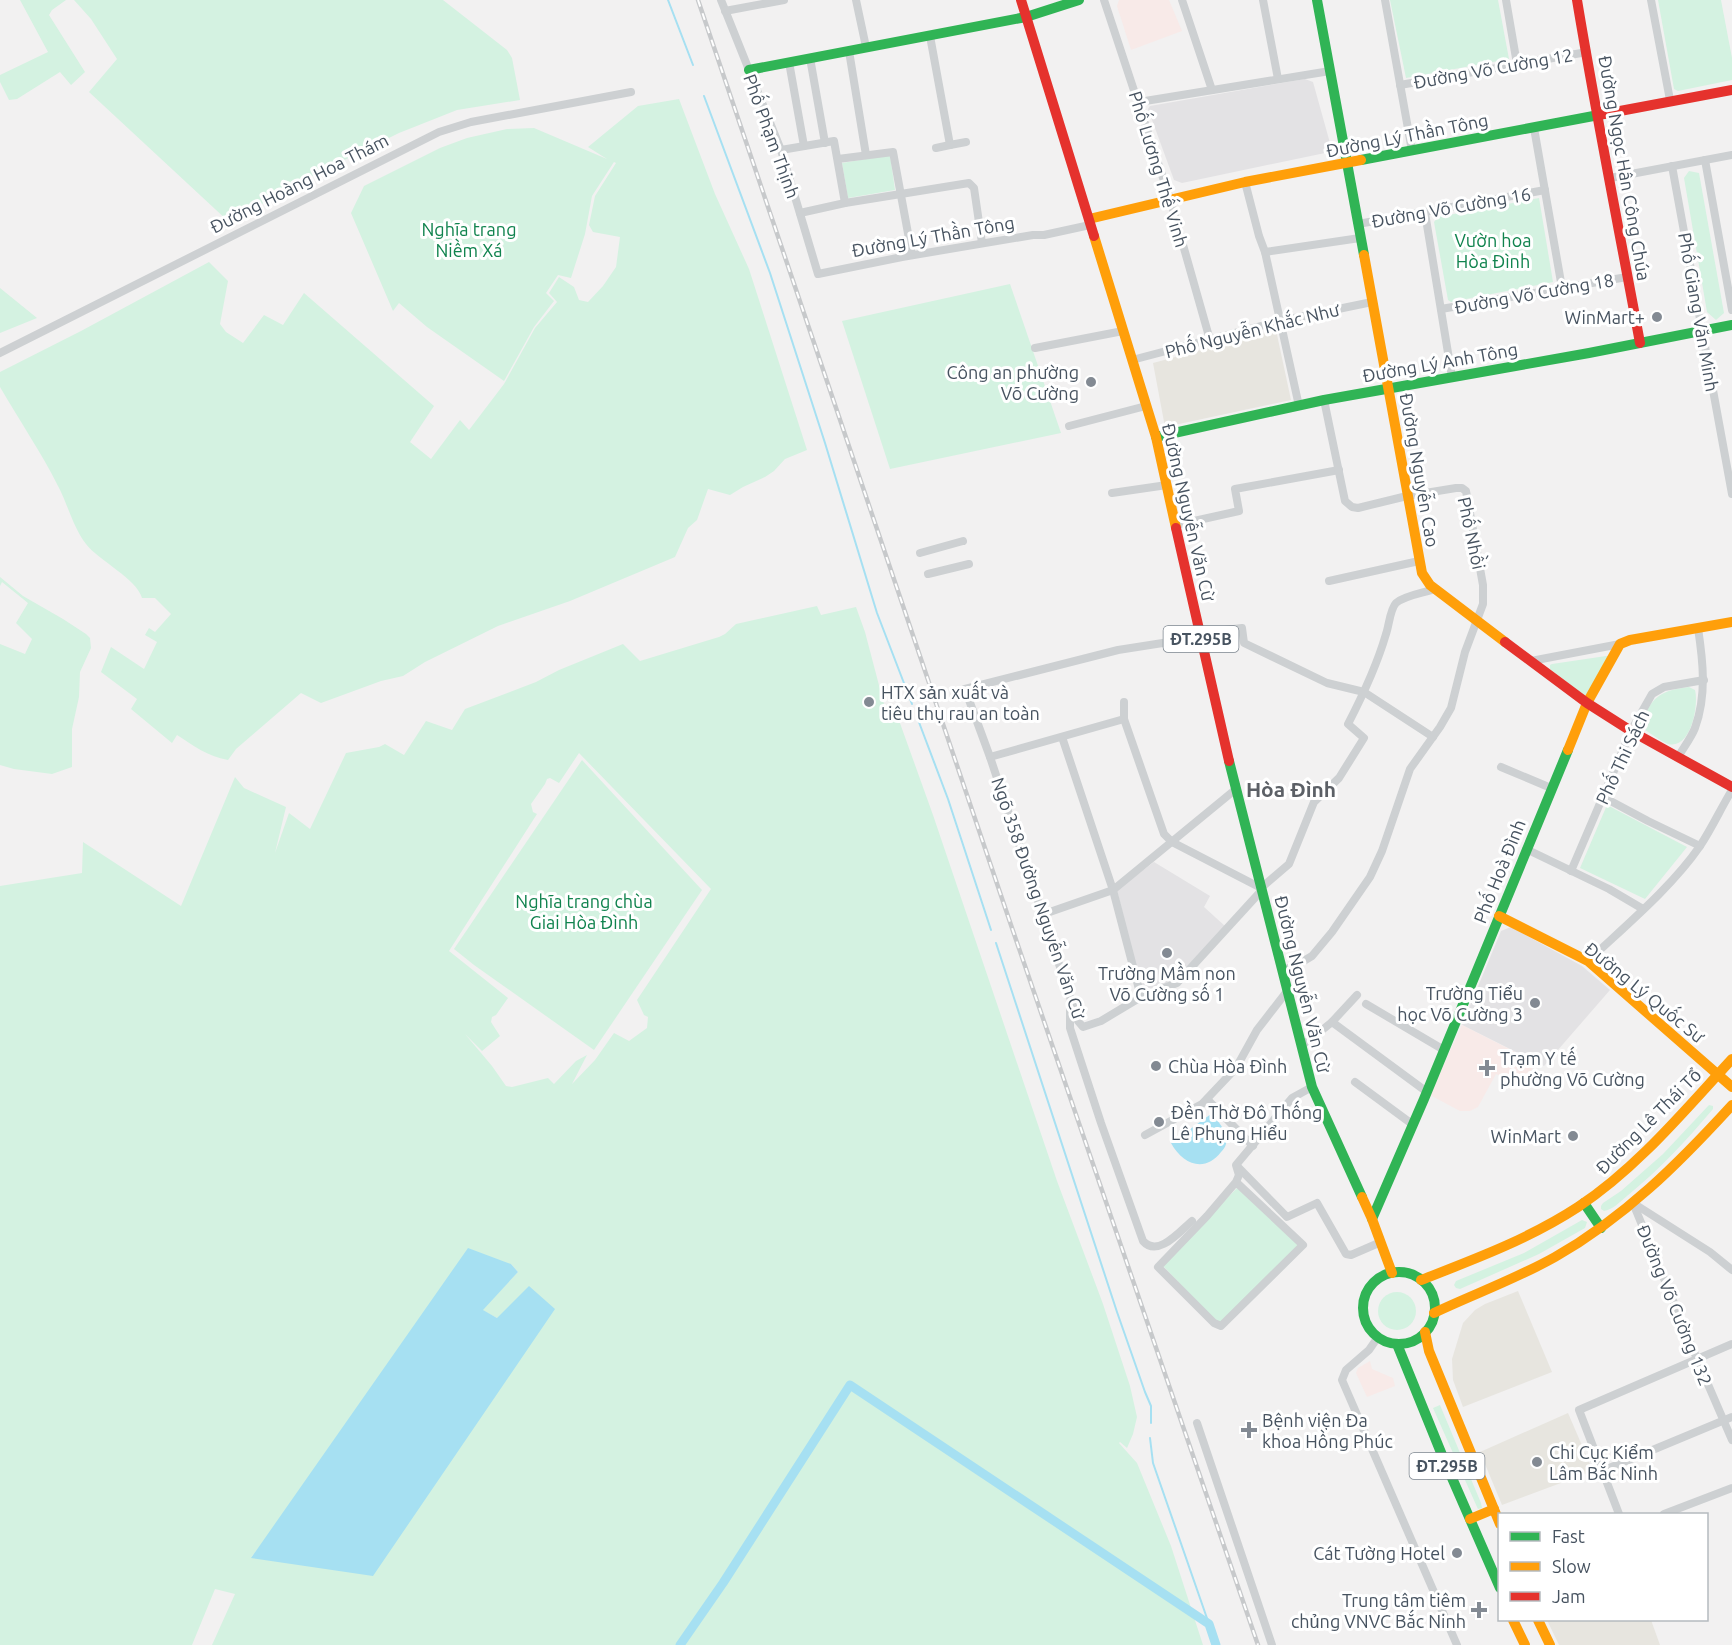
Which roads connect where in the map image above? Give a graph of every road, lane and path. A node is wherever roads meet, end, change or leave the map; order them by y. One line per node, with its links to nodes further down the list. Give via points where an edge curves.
1 (722, 0): 14 (street, Phố Phạm Thịnh)
2 (784, 0): 14 (street)
3 (856, 0): 17 (street)
4 (1021, 0): 15 (main road, Đường Nguyễn Văn Cừ / ĐT.295B)
5 (1079, 0): 15 (main road)
6 (1104, 0): 31 (street, Phố Lương Thế Vinh)
7 (1182, 0): 27 (street)
8 (1263, 0): 25 (street)
9 (1317, 0): 24 (main road, Đường Nguyễn Cao)
10 (1385, 0): 26 (street)
11 (1506, 0): 22 (street)
12 (1577, 0): 19 (main road, Đường Ngọc Hân Công Chúa)
13 (1651, 0): 30 (street)
14 (725, 11): 23 (street, Phố Phạm Thịnh)
15 (1026, 17): 16 (main road); 55 (main road, Đường Nguyễn Văn Cừ / ĐT.295B)
16 (930, 36): 17 (main road); 36 (street)
17 (866, 47): 18 (main road)
18 (849, 51): 20 (main road); 41 (street)
19 (1587, 52): 22 (street, Đường Võ Cường 12); 32 (main road, Đường Ngọc Hân Công Chúa)
20 (810, 58): 21 (main road); 35 (street)
21 (789, 62): 23 (main road); 37 (street)
22 (1517, 64): 26 (street, Đường Võ Cường 12)
23 (749, 70): 39 (street, Phố Phạm Thịnh)
24 (1330, 71): 25 (street); 45 (main road, Đường Nguyễn Cao)
25 (1278, 80): 27 (street)
26 (1400, 85): 40 (street)
27 (1212, 90): 31 (street)
28 (1732, 90): 30 (main road, Đường Lý Thần Tông)
29 (631, 92): 74 (street, Đường Hoàng Hoa Thám, via 471,122 439,132)
30 (1670, 100): 32 (main road, Đường Lý Thần Tông)
31 (1139, 102): 51 (street, Phố Lương Thế Vinh)
32 (1597, 115): 33 (main road, Đường Lý Thần Tông); 47 (main road, Đường Ngọc Hân Công Chúa)
33 (1534, 128): 40 (main road, Đường Lý Thần Tông); 49 (street)
34 (966, 142): 36 (street)
35 (825, 143): 37 (street); 43 (street, via 834,141)
36 (950, 145): 38 (street)
37 (804, 146): 39 (street)
38 (936, 148)
39 (781, 150): 53 (street, Phố Phạm Thịnh)
40 (1412, 151): 45 (main road, Đường Lý Thần Tông)
41 (866, 155): 43 (street); 50 (street, via 893,152)
42 (1732, 155): 44 (street)
43 (838, 159): 52 (street)
44 (1705, 160): 46 (street); 66 (street, Phố Giang Văn Minh)
45 (1347, 164): 48 (main road, Đường Lý Thần Tông); 56 (main road, Đường Nguyễn Cao)
46 (1672, 166): 47 (street); 69 (street, Phố Giang Văn Minh)
47 (1610, 178): 62 (main road, Đường Ngọc Hân Công Chúa)
48 (1245, 182): 51 (main road, Đường Lý Thần Tông); 59 (street)
49 (1545, 190): 54 (street, Đường Võ Cường 16); 63 (street)
50 (902, 193): 52 (street); 58 (street, via 972,185); 60 (street)
51 (1170, 199): 55 (main road, Đường Lý Thần Tông); 71 (street, Phố Lương Thế Vinh)
52 (845, 203): 53 (street)
53 (800, 213): 61 (street, Phố Phạm Thịnh)
54 (1425, 213): 56 (street, Đường Võ Cường 16); 65 (street)
55 (1090, 222): 58 (street, Đường Lý Thần Tông, via 1044,235); 70 (main road, Đường Nguyễn Văn Cừ / ĐT.295B)
56 (1358, 224): 57 (main road, Đường Nguyễn Cao)
57 (1360, 238): 59 (street, Đường Võ Cường 16); 64 (main road, Đường Nguyễn Cao)
58 (982, 243): 60 (street, Đường Lý Thần Tông)
59 (1265, 252): 67 (street)
60 (912, 255): 61 (street, Đường Lý Thần Tông)
61 (818, 274)
62 (1627, 277): 63 (street, Đường Võ Cường 18); 72 (main road, Đường Ngọc Hân Công Chúa)
63 (1563, 288): 65 (street, Đường Võ Cường 18)
64 (1372, 302): 67 (street, Phố Nguyễn Khắc Như); 77 (main road, Đường Nguyễn Cao)
65 (1441, 309): 76 (street)
66 (1732, 310)
67 (1280, 321): 71 (street, Phố Nguyễn Khắc Như); 80 (street)
68 (1732, 325): 69 (main road, Đường Lý Anh Tông)
69 (1702, 330): 72 (main road, Đường Lý Anh Tông); 86 (street, Phố Giang Văn Minh)
70 (1123, 331): 73 (street); 75 (main road, Đường Nguyễn Văn Cừ / ĐT.295B)
71 (1210, 340): 75 (street, Phố Nguyễn Khắc Như)
72 (1640, 343): 76 (main road, Đường Lý Anh Tông)
73 (1035, 348)
74 (0, 353)
75 (1132, 360): 79 (main road, Đường Nguyễn Văn Cừ / ĐT.295B)
76 (1452, 377): 77 (main road, Đường Lý Anh Tông)
77 (1388, 388): 78 (main road, Đường Lý Anh Tông); 87 (main road, Đường Nguyễn Cao)
78 (1324, 400): 80 (main road, Đường Lý Anh Tông); 83 (street, Phố Nhồi)
79 (1146, 406): 81 (street); 82 (main road, Đường Nguyễn Văn Cừ / ĐT.295B)
80 (1299, 406): 82 (main road, Đường Lý Anh Tông)
81 (1069, 426)
82 (1156, 437): 84 (main road, Đường Nguyễn Văn Cừ / ĐT.295B)
83 (1339, 470): 87 (street, Phố Nhồi, via 1346,501 1352,507); 88 (street, via 1235,489 1239,511)
84 (1167, 485): 85 (street); 88 (main road, Đường Nguyễn Văn Cừ / ĐT.295B)
85 (1112, 493)
86 (1732, 494)
87 (1407, 496): 91 (main road, Đường Nguyễn Cao); 96 (street, Phố Nhồi, via 1456,488 1467,493 1483,585 1483,604)
88 (1176, 525): 99 (main road, Đường Nguyễn Văn Cừ / ĐT.295B)
89 (963, 541): 90 (street)
90 (920, 553)
91 (1419, 561): 94 (street); 95 (main road, Đường Nguyễn Cao, via 1422,573)
92 (969, 564): 93 (street)
93 (928, 574)
94 (1329, 581)
95 (1436, 589): 96 (main road, Đường Nguyễn Cao); 103 (street, via 1397,602 1393,607)
96 (1476, 621): 101 (main road, Đường Nguyễn Cao); 109 (street, via 1451,708)
97 (1732, 622): 98 (main road)
98 (1698, 628): 100 (main road); 102 (street)
99 (1200, 635): 103 (street, via 1242,628 1244,643 1253,648 1327,683); 110 (street, Ngõ 358 Đường Nguyễn Văn Cừ, via 1118,650 964,689); 115 (main road, Đường Nguyễn Văn Cừ / ĐT.295B)
100 (1620, 644): 101 (street); 105 (main road, Phố Hoà Đình)
101 (1531, 661): 105 (main road, Đường Nguyễn Cao)
102 (1704, 680): 107 (street, Phố Thi Sách, via 1664,687 1652,694); 111 (street, via 1697,723)
103 (1364, 692): 109 (street); 121 (street, Ngõ 358 Đường Nguyễn Văn Cừ, via 1348,724 1364,738 1339,778 1314,802 1289,864)
104 (1124, 702): 106 (street)
105 (1587, 704): 107 (main road, Đường Nguyễn Cao); 113 (main road, Phố Hoà Đình)
106 (1124, 719): 108 (street); 117 (street, via 1164,834)
107 (1631, 731): 111 (main road, Đường Nguyễn Cao); 116 (street, Phố Thi Sách)
108 (1062, 737): 110 (street); 122 (street)
109 (1433, 737): 127 (street, via 1410,769 1370,877 1312,956)
110 (990, 757): 124 (street, Ngõ 358 Đường Nguyễn Văn Cừ)
111 (1678, 757): 114 (main road, Đường Nguyễn Cao)
112 (1501, 766): 113 (street)
113 (1551, 788): 119 (main road, Phố Hoà Đình)
114 (1732, 788): 118 (street)
115 (1236, 789): 117 (street); 121 (main road, Đường Nguyễn Văn Cừ / ĐT.295B)
116 (1603, 796): 118 (street); 120 (street, Phố Thi Sách)
117 (1172, 842): 121 (street); 122 (street)
118 (1700, 846): 123 (street)
119 (1526, 849): 120 (street); 125 (main road, Phố Hoà Đình)
120 (1571, 871): 123 (street)
121 (1262, 889): 127 (main road, Đường Nguyễn Văn Cừ / ĐT.295B); 131 (street, Ngõ 358 Đường Nguyễn Văn Cừ, via 1177,982)
122 (1113, 890): 124 (street); 131 (street)
123 (1643, 909): 126 (street)
124 (1044, 914): 130 (street, Ngõ 358 Đường Nguyễn Văn Cừ)
125 (1499, 916): 126 (main road, Đường Lý Quốc Sư); 135 (main road, Phố Hoà Đình)
126 (1588, 961): 137 (main road, Đường Lý Quốc Sư)
127 (1282, 970): 128 (main road, Đường Nguyễn Văn Cừ / ĐT.295B)
128 (1288, 990): 134 (main road, Đường Nguyễn Văn Cừ / ĐT.295B); 142 (street, via 1257,1030 1236,1068)
129 (1358, 995): 133 (street)
130 (1070, 997): 131 (street, Ngõ 358 Đường Nguyễn Văn Cừ, via 1078,1021 1085,1027); 152 (street, via 1070,1028 1143,1241 1151,1247 1160,1245)
131 (1141, 997)
132 (1366, 1004): 135 (street)
133 (1332, 1022): 134 (street); 141 (street)
134 (1302, 1045): 139 (main road, Đường Nguyễn Văn Cừ / ĐT.295B)
135 (1444, 1050): 141 (main road, Phố Hoà Đình)
136 (1732, 1059): 137 (main road, Đường Lê Thái Tổ)
137 (1718, 1074): 140 (main road, Đường Lý Quốc Sư); 149 (main road, Đường Lê Thái Tổ, via 1652,1144)
138 (1355, 1082): 144 (street)
139 (1312, 1087): 146 (street, via 1292,1098); 151 (main road, Đường Nguyễn Văn Cừ / ĐT.295B)
140 (1732, 1087)
141 (1427, 1092): 144 (main road, Phố Hoà Đình)
142 (1207, 1099): 145 (street); 146 (street)
143 (1732, 1105): 150 (main road, via 1687,1154)
144 (1412, 1124): 151 (main road, Phố Hoà Đình)
145 (1145, 1135)
146 (1253, 1146): 147 (street)
147 (1236, 1166): 148 (street); 154 (street, via 1287,1217 1317,1203 1347,1254)
148 (1236, 1182): 148 (street, via 1158,1267 1221,1326 1304,1245)
149 (1584, 1203): 153 (main road); 157 (main road, Đường Lê Thái Tổ, via 1524,1239)
150 (1633, 1203): 153 (main road); 155 (street); 163 (street, Đường Võ Cường 132)
151 (1372, 1219): 154 (main road, Đường Nguyễn Văn Cừ / ĐT.295B)
152 (1191, 1221)
153 (1601, 1228): 158 (main road, via 1554,1257)
154 (1381, 1242): 156 (main road, Đường Nguyễn Văn Cừ / ĐT.295B)
155 (1732, 1270)
156 (1392, 1273): 157 (main road, via 1408,1273); 160 (main road, via 1372,1284 1364,1301 1366,1321)
157 (1421, 1280): 158 (main road, via 1433,1295)
158 (1434, 1313): 159 (main road)
159 (1425, 1332): 161 (main road, via 1412,1341); 170 (main road, ĐT.295B, via 1429,1351)
160 (1378, 1337): 161 (main road); 179 (street, via 1346,1370 1342,1380)
161 (1397, 1344): 174 (main road, ĐT.295B)
162 (1732, 1344): 163 (street)
163 (1697, 1359): 165 (street, Đường Võ Cường 132); 168 (street, via 1579,1410)
164 (1732, 1417): 165 (street)
165 (1724, 1420): 167 (street, Đường Võ Cường 132); 168 (street)
166 (1197, 1423): 178 (street)
167 (1732, 1440)
168 (1602, 1471): 171 (street)
169 (1732, 1488): 172 (street)
170 (1494, 1509): 173 (main road, ĐT.295B); 174 (main road)
171 (1618, 1513)
172 (1669, 1513)
173 (1498, 1519)
174 (1470, 1520): 175 (main road, ĐT.295B)
175 (1498, 1583)
176 (1514, 1621): 180 (main road)
177 (1538, 1621): 181 (main road)
178 (1272, 1645)
179 (1457, 1645)
180 (1525, 1645)
181 (1550, 1645)

